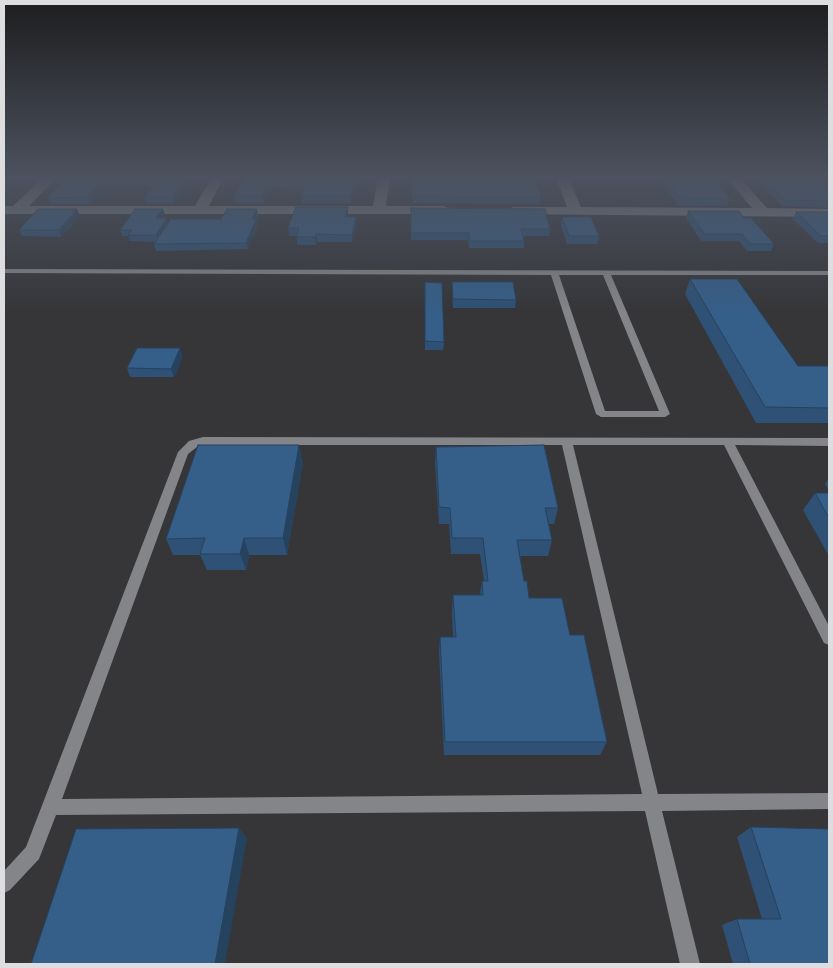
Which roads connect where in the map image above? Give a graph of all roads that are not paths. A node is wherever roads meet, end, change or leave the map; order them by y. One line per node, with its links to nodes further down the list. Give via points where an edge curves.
1 (4, 271): 2 (lane)
2 (554, 272): 3 (lane); 3 (lane, via 601,414 665,414)
3 (606, 272): 4 (lane)
4 (825, 273): 5 (lane)
5 (829, 282)
6 (567, 442): 7 (lane); 10 (lane); 12 (lane, via 203,441 192,444 183,452)
7 (728, 442): 8 (lane); 9 (lane)
8 (829, 442)
9 (829, 639)
10 (652, 802): 11 (lane); 12 (lane); 14 (lane)
11 (829, 802)
12 (51, 806): 13 (lane, via 34,853)
13 (4, 884)
14 (690, 964)

